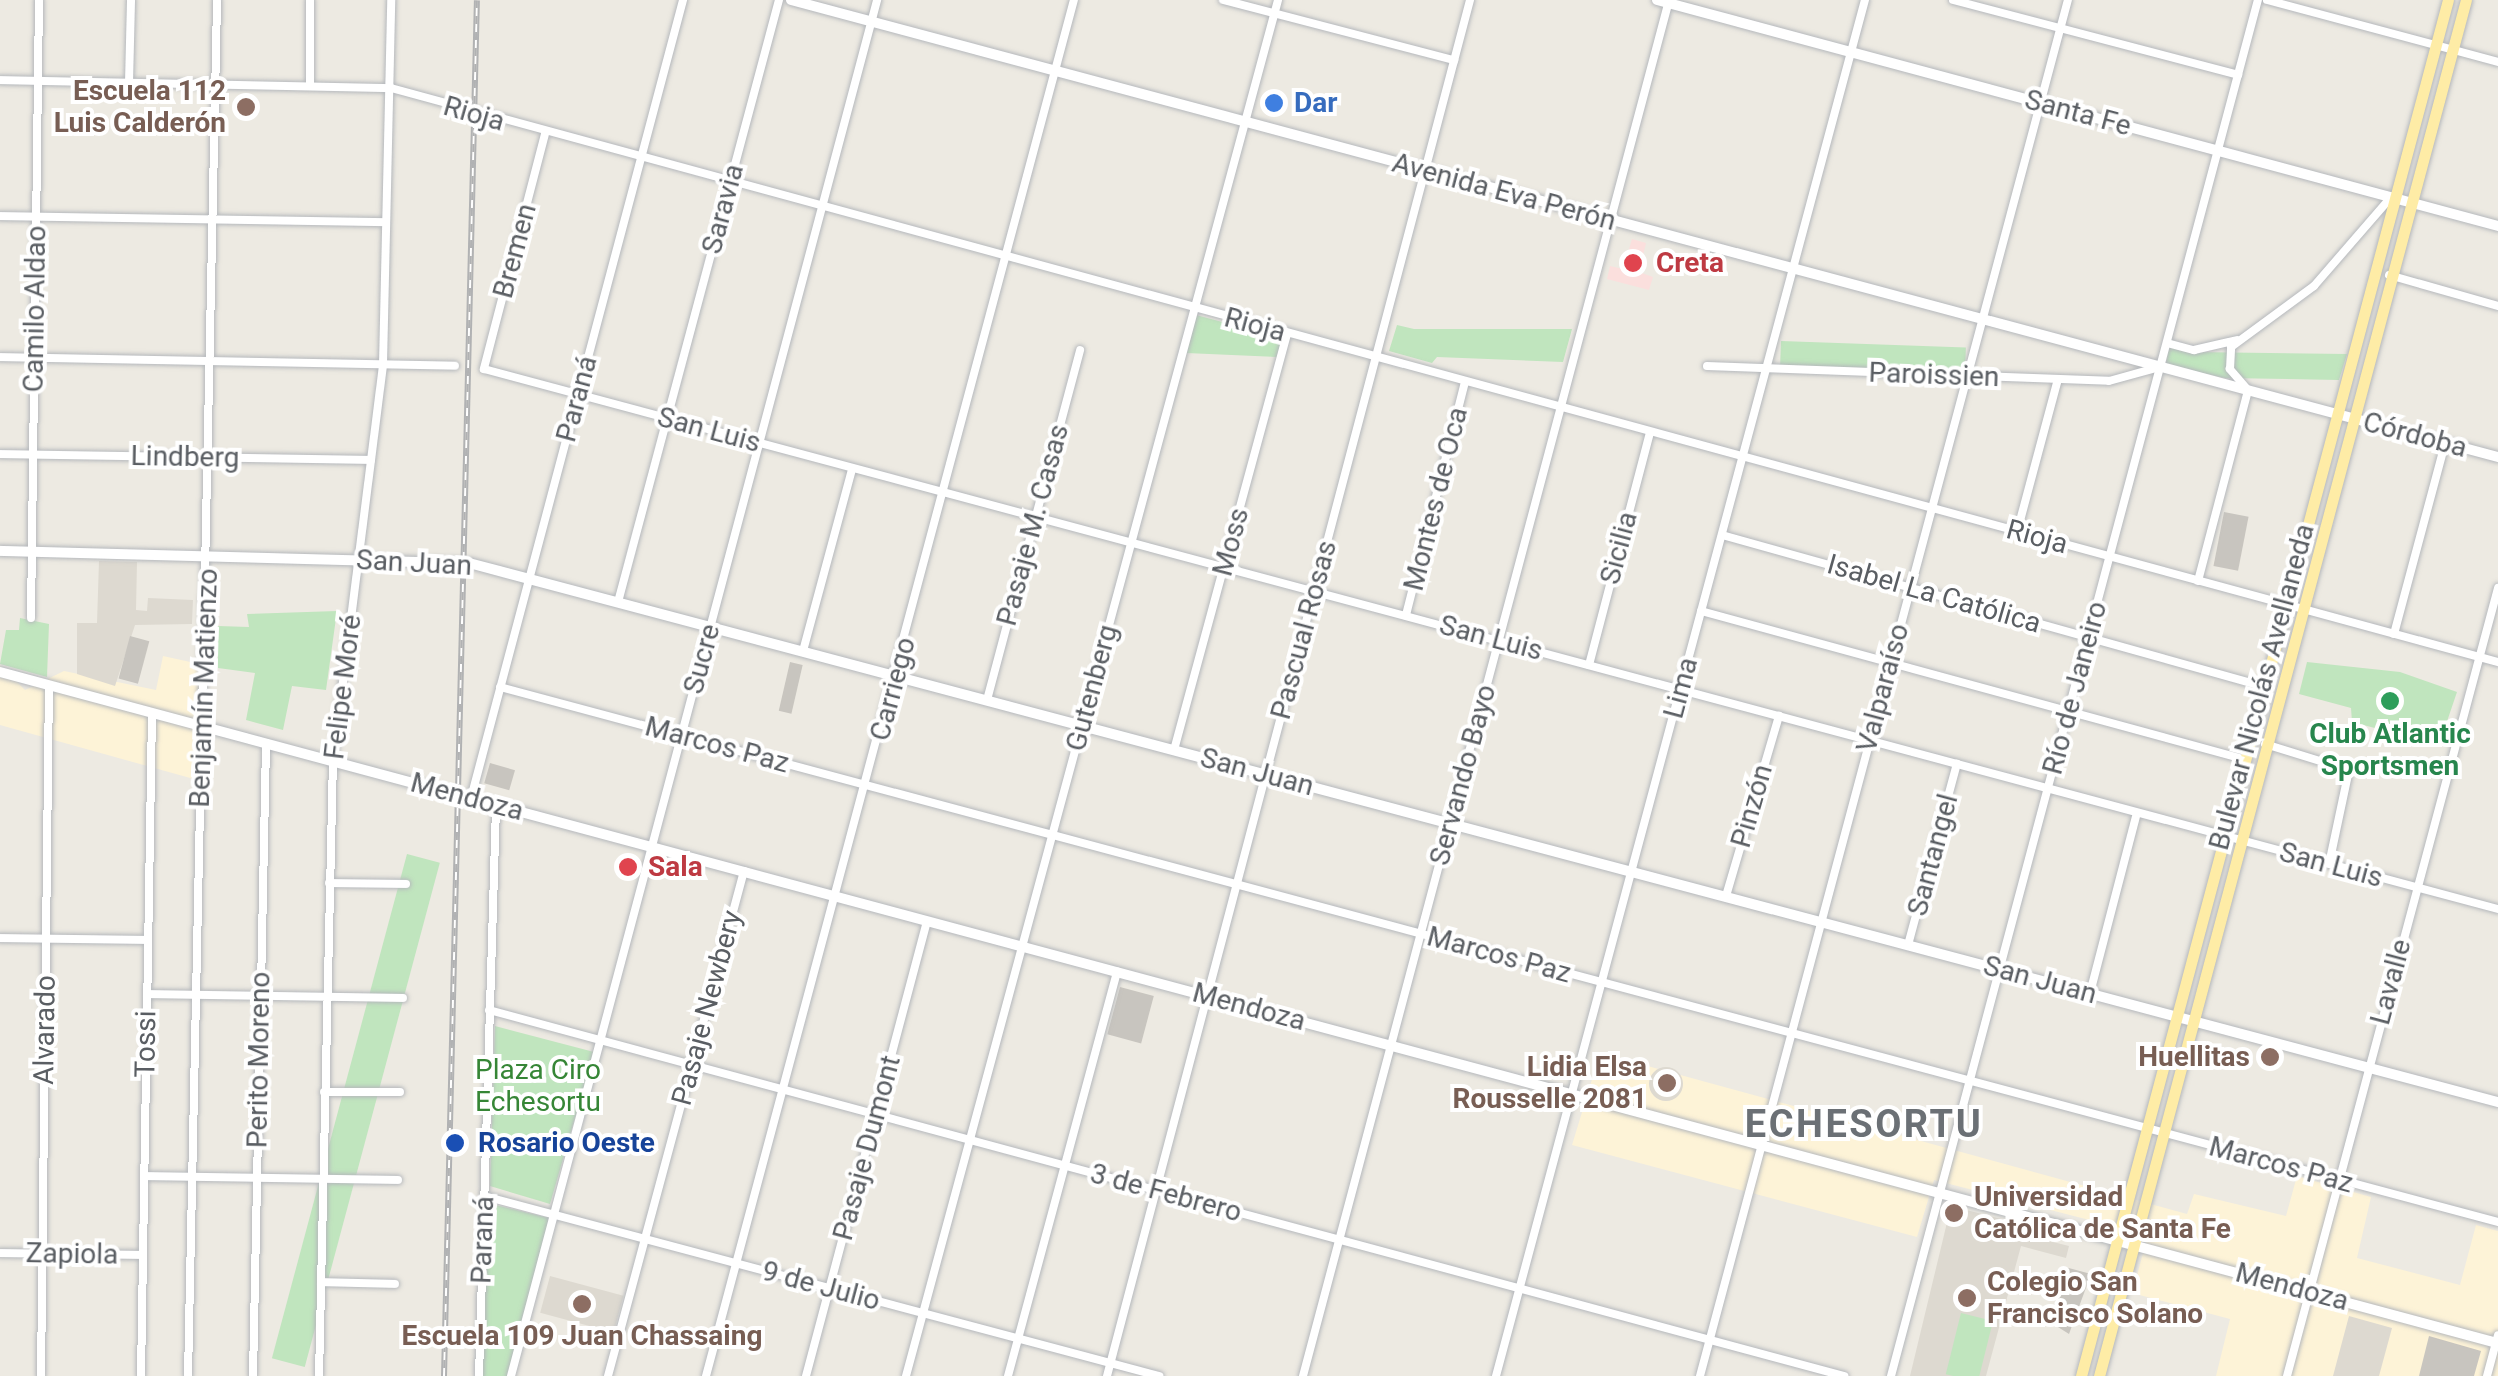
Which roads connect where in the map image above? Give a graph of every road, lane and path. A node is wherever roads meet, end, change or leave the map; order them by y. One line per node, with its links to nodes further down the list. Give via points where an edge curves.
1 (39, 0): 33 (street, Camilo Aldao)
2 (130, 0): 34 (street)
3 (217, 0): 35 (street, Benjamín Matienzo)
4 (310, 0): 36 (street)
5 (391, 0): 37 (street, Felipe Moré)
6 (682, 0): 42 (street, Paraná)
7 (780, 0): 44 (street, Saravia)
8 (791, 0): 23 (main road, Avenida Eva Perón)
9 (878, 0): 23 (street, Sucre)
10 (1074, 0): 30 (street, Carriego)
11 (1224, 0): 22 (street)
12 (1278, 0): 22 (street, Gutenberg)
13 (1470, 0): 28 (street, Pascual Rosas)
14 (1865, 0): 27 (street, Lima)
15 (1953, 0): 24 (street)
16 (2068, 0): 24 (street, Valparaíso)
17 (2258, 0): 31 (street, Río de Janeiro)
18 (2267, 0): 25 (street)
19 (2448, 0): 25 (main road, Bulevar Nicolás Avellaneda)
20 (2466, 0): 26 (main road, Bulevar Nicolás Avellaneda)
21 (1665, 1): 27 (main road, Santa Fe); 51 (street, Servando Bayo)
22 (1274, 14): 28 (street); 39 (street, Gutenberg)
23 (872, 22): 30 (main road, Avenida Eva Perón); 47 (street, Sucre)
24 (2060, 28): 31 (street); 38 (street, Valparaíso)
25 (2434, 44): 26 (street); 45 (main road, Bulevar Nicolás Avellaneda)
26 (2453, 50): 29 (street); 46 (main road, Bulevar Nicolás Avellaneda)
27 (1851, 52): 38 (main road, Santa Fe); 55 (street, Lima)
28 (1454, 60): 43 (street, Pascual Rosas)
29 (2498, 62)
30 (1055, 71): 39 (main road, Avenida Eva Perón); 54 (street, Carriego)
31 (2238, 75): 41 (street, Río de Janeiro)
32 (0, 80): 33 (street, Rioja)
33 (38, 81): 34 (street, Rioja); 49 (street, Camilo Aldao)
34 (129, 83): 35 (street, Rioja)
35 (216, 84): 36 (street, Rioja); 50 (street, Benjamín Matienzo)
36 (310, 86): 37 (street, Rioja)
37 (391, 88): 40 (street, Rioja); 52 (street, Felipe Moré)
38 (2040, 103): 41 (main road, Santa Fe); 59 (street, Valparaíso)
39 (1246, 120): 43 (main road, Avenida Eva Perón); 58 (street, Gutenberg)
40 (546, 134): 42 (street, Rioja); 72 (street, Bremen)
41 (2218, 150): 45 (main road, Santa Fe); 62 (street, Río de Janeiro)
42 (640, 158): 44 (street, Rioja); 78 (street, Paraná)
43 (1425, 170): 51 (main road, Avenida Eva Perón); 66 (street, Pascual Rosas)
44 (730, 182): 47 (street, Rioja); 81 (street, Saravia)
45 (2391, 197): 46 (main road, Santa Fe); 61 (street, via 2314,286); 80 (main road, Bulevar Nicolás Avellaneda)
46 (2409, 202): 53 (main road, Santa Fe); 56 (main road, Bulevar Nicolás Avellaneda)
47 (822, 208): 54 (street, Rioja); 85 (street, Sucre)
48 (0, 216): 49 (street)
49 (36, 216): 50 (street); 65 (street, Camilo Aldao)
50 (215, 220): 52 (street); 67 (street, Benjamín Matienzo)
51 (1610, 220): 55 (main road, Avenida Eva Perón); 79 (street, Servando Bayo)
52 (386, 222): 68 (street, Felipe Moré)
53 (2498, 226)
54 (1006, 258): 58 (street, Rioja); 93 (street, Carriego)
55 (1792, 271): 59 (main road, Avenida Eva Perón); 73 (street, Lima)
56 (2389, 275): 57 (street); 82 (main road, Bulevar Nicolás Avellaneda)
57 (2498, 306)
58 (1194, 308): 60 (street, Rioja); 98 (street, Gutenberg)
59 (1980, 320): 71 (main road, Avenida Eva Perón); 74 (street, Valparaíso)
60 (1287, 334): 66 (street, Rioja); 104 (street, Moss)
61 (2237, 340): 62 (street, via 2194,350); 77 (street, via 2230,369)
62 (2166, 343): 71 (street, Río de Janeiro)
63 (1080, 350): 95 (street, Pasaje M. Casas)
64 (0, 357): 65 (street)
65 (34, 358): 67 (street); 87 (street, Camilo Aldao)
66 (1376, 358): 76 (street, Rioja); 109 (street, Pascual Rosas)
67 (211, 361): 68 (street); 90 (street, Benjamín Matienzo)
68 (383, 364): 69 (street); 91 (street, Felipe Moré)
69 (456, 366)
70 (1707, 366): 73 (street, Paroissien)
71 (2160, 367): 75 (street, Paroissien, via 2109,380); 77 (main road, Avenida Eva Perón); 102 (street, Río de Janeiro)
72 (484, 369): 78 (street, San Luis)
73 (1767, 370): 74 (street, Paroissien); 88 (street, Lima)
74 (1965, 376): 75 (street, Paroissien); 94 (street, Valparaíso)
75 (2058, 379): 96 (street)
76 (1465, 382): 79 (street, Rioja); 114 (street, Montes de Oca)
77 (2248, 390): 80 (main road, Avenida Eva Perón); 106 (street)
78 (578, 394): 81 (street, San Luis); 105 (street, Paraná)
79 (1560, 408): 83 (street, Rioja); 119 (street, Servando Bayo)
80 (2333, 413): 82 (main road, Córdoba); 111 (main road, Bulevar Nicolás Avellaneda)
81 (667, 418): 85 (street, San Luis); 110 (street, Saravia)
82 (2351, 418): 84 (main road, Córdoba); 112 (main road, Bulevar Nicolás Avellaneda)
83 (1650, 432): 88 (street, Rioja); 124 (street, Sicilia)
84 (2445, 442): 89 (main road, Córdoba); 117 (street)
85 (759, 444): 92 (street, San Luis); 116 (street, Sucre)
86 (0, 454): 87 (street, Lindberg)
87 (33, 455): 90 (street, Lindberg); 100 (street, Camilo Aldao)
88 (1742, 457): 94 (street, Rioja); 97 (street, Lima)
89 (2498, 457)
90 (210, 458): 91 (street, Lindberg); 101 (street, Benjamín Matienzo)
91 (371, 460): 103 (street, Felipe Moré)
92 (852, 469): 93 (street, San Luis); 120 (street)
93 (945, 491): 95 (street, San Luis); 126 (street, Carriego)
94 (1930, 508): 96 (street, Rioja); 107 (street, Valparaíso)
95 (1036, 515): 98 (street, San Luis); 131 (street, Pasaje M. Casas)
96 (2017, 532): 102 (street, Rioja)
97 (1722, 535): 107 (street, Isabel La Católica); 113 (street, Lima)
98 (1132, 541): 104 (street, San Luis); 136 (street, Gutenberg)
99 (0, 551): 100 (main road, San Juan)
100 (32, 552): 101 (main road, San Juan); 115 (street, Camilo Aldao)
101 (208, 556): 103 (main road, San Juan); 135 (street, Benjamín Matienzo)
102 (2110, 557): 106 (street, Rioja); 118 (street, Río de Janeiro)
103 (358, 560): 105 (main road, San Juan, via 470,563); 143 (street, Felipe Moré)
104 (1224, 566): 109 (street, San Luis); 141 (street, Moss)
105 (528, 578): 110 (main road, San Juan); 129 (street, Paraná)
106 (2198, 581): 111 (street, Rioja)
107 (1909, 587): 118 (street, Isabel La Católica); 122 (street, Valparaíso)
108 (2498, 588): 121 (street, Lavalle)
109 (1314, 590): 114 (street, San Luis); 145 (street, Pascual Rosas)
110 (618, 602): 116 (main road, San Juan)
111 (2284, 604): 112 (street, Rioja); 128 (main road, Bulevar Nicolás Avellaneda)
112 (2299, 608): 117 (street, Rioja); 140 (main road, Bulevar Nicolás Avellaneda)
113 (1701, 610): 122 (street); 130 (street, Lima)
114 (1406, 615): 119 (street, San Luis)
115 (31, 618)
116 (710, 627): 120 (main road, San Juan); 137 (street, Sucre)
117 (2394, 634): 121 (street, Rioja)
118 (2088, 637): 128 (street, Isabel La Católica); 132 (street, Río de Janeiro)
119 (1498, 640): 124 (street, San Luis); 151 (street, Servando Bayo)
120 (803, 652): 126 (main road, San Juan)
121 (2479, 658): 123 (street, Rioja); 162 (street, Lavalle)
122 (1890, 662): 132 (street); 138 (street, Valparaíso)
123 (2498, 662)
124 (1589, 665): 130 (street, San Luis)
125 (0, 672): 127 (main road, Mendoza)
126 (896, 676): 131 (main road, San Juan); 146 (street, Carriego)
127 (49, 685): 133 (main road, Mendoza); 170 (street, Alvarado)
128 (2262, 686): 142 (main road, Bulevar Nicolás Avellaneda)
129 (500, 687): 137 (street, Marcos Paz); 148 (street, Paraná)
130 (1680, 690): 134 (street, San Luis); 158 (street, Lima)
131 (987, 700): 136 (main road, San Juan)
132 (2068, 711): 142 (street); 147 (street, Río de Janeiro)
133 (152, 712): 135 (main road, Mendoza); 171 (street, Tossi)
134 (1778, 716): 138 (street, San Luis); 163 (street, Pinzón)
135 (202, 726): 139 (main road, Mendoza); 179 (street, Benjamín Matienzo)
136 (1082, 726): 141 (main road, San Juan); 152 (street, Gutenberg)
137 (682, 736): 146 (street, Marcos Paz); 155 (street, Sucre)
138 (1868, 740): 144 (street, San Luis); 167 (street, Valparaíso)
139 (266, 743): 143 (main road, Mendoza); 181 (street, Perito Moreno)
140 (2265, 744): 154 (main road, Bulevar Nicolás Avellaneda); 156 (street, via 2349,770)
141 (1174, 750): 145 (main road, San Juan)
142 (2243, 759): 153 (main road, Bulevar Nicolás Avellaneda)
143 (333, 761): 148 (main road, Mendoza); 159 (street, Felipe Moré)
144 (1957, 764): 147 (street, San Luis); 172 (street, Santangel)
145 (1265, 774): 151 (main road, San Juan); 161 (street, Pascual Rosas)
146 (868, 786): 152 (street, Marcos Paz); 164 (street, Carriego)
147 (2048, 789): 150 (street, San Luis); 174 (street, Río de Janeiro)
148 (471, 798): 149 (main road, Mendoza)
149 (496, 805): 155 (main road, Mendoza); 184 (street, Paraná)
150 (2137, 813): 153 (street, San Luis); 177 (street)
151 (1450, 823): 158 (main road, San Juan); 168 (street, Servando Bayo)
152 (1052, 835): 161 (street, Marcos Paz); 173 (street, Gutenberg)
153 (2223, 836): 154 (street, San Luis); 185 (main road, Bulevar Nicolás Avellaneda)
154 (2241, 841): 156 (street, San Luis); 186 (main road, Bulevar Nicolás Avellaneda)
155 (652, 846): 157 (main road, Mendoza); 188 (street, Sucre)
156 (2329, 864): 162 (street, San Luis)
157 (744, 871): 164 (main road, Mendoza); 190 (street, Pasaje Newbery)
158 (1631, 871): 163 (main road, San Juan); 176 (street, Lima)
159 (329, 883): 160 (street); 183 (street, Felipe Moré)
160 (406, 884)
161 (1237, 884): 168 (street, Marcos Paz); 180 (street, Pascual Rosas)
162 (2417, 888): 165 (street, San Luis); 191 (street, Lavalle)
163 (1726, 896): 167 (main road, San Juan)
164 (839, 897): 166 (main road, Mendoza); 193 (street, Carriego)
165 (2498, 909)
166 (927, 920): 173 (main road, Mendoza); 198 (street, Pasaje Dumont)
167 (1820, 922): 172 (main road, San Juan); 187 (street, Valparaíso)
168 (1420, 934): 176 (street, Marcos Paz); 189 (street, Servando Bayo)
169 (0, 938): 170 (street)
170 (46, 938): 171 (street); 220 (street, Alvarado)
171 (148, 940): 178 (street, Tossi)
172 (1908, 945): 174 (main road, San Juan)
173 (1022, 946): 175 (main road, Mendoza); 201 (street, Gutenberg)
174 (2000, 969): 177 (main road, San Juan); 192 (street, Río de Janeiro)
175 (1116, 972): 180 (main road, Mendoza); 203 (street)
176 (1602, 982): 187 (street, Marcos Paz); 196 (street, Lima)
177 (2090, 993): 185 (main road, San Juan)
178 (147, 994): 179 (street); 204 (street, Tossi)
179 (196, 995): 181 (street); 205 (street, Benjamín Matienzo)
180 (1208, 996): 189 (main road, Mendoza); 210 (street, Pascual Rosas)
181 (260, 997): 183 (street); 206 (street, Perito Moreno)
182 (403, 998): 183 (street)
183 (325, 999): 194 (street, Felipe Moré)
184 (489, 1010): 188 (street, 3 de Febrero); 212 (street, Paraná)
185 (2176, 1016): 186 (main road, San Juan); 199 (main road, Bulevar Nicolás Avellaneda)
186 (2195, 1021): 191 (main road, San Juan); 200 (main road, Bulevar Nicolás Avellaneda)
187 (1791, 1033): 192 (street, Marcos Paz); 202 (street, Valparaíso)
188 (600, 1040): 190 (street, 3 de Febrero); 213 (street, Sucre)
189 (1391, 1045): 196 (main road, Mendoza); 216 (street, Servando Bayo)
190 (692, 1065): 193 (street, 3 de Febrero); 215 (street, Pasaje Newbery)
191 (2368, 1067): 197 (main road, San Juan); 209 (street, Lavalle)
192 (1970, 1081): 199 (street, Marcos Paz); 211 (street, Río de Janeiro)
193 (788, 1091): 198 (street, 3 de Febrero); 222 (street, Carriego)
194 (324, 1092): 195 (street); 207 (street, Felipe Moré)
195 (400, 1092)
196 (1572, 1094): 202 (main road, Mendoza); 226 (street, Lima)
197 (2498, 1102)
198 (876, 1115): 201 (street, 3 de Febrero); 225 (street, Pasaje Dumont)
199 (2147, 1129): 200 (street, Marcos Paz); 217 (main road, Bulevar Nicolás Avellaneda)
200 (2165, 1134): 209 (street, Marcos Paz); 218 (main road, Bulevar Nicolás Avellaneda)
201 (970, 1140): 203 (street, 3 de Febrero); 228 (street, Gutenberg)
202 (1761, 1144): 211 (main road, Mendoza); 230 (street, Valparaíso)
203 (1064, 1166): 210 (street, 3 de Febrero); 229 (street)
204 (145, 1176): 205 (street); 221 (street, Tossi)
205 (192, 1176): 206 (street); 235 (street, Benjamín Matienzo)
206 (257, 1178): 207 (street); 236 (street, Perito Moreno)
207 (322, 1179): 208 (street); 223 (street, Felipe Moré)
208 (398, 1180)
209 (2338, 1180): 214 (street, Marcos Paz); 227 (street, Lavalle)
210 (1156, 1190): 216 (street, 3 de Febrero); 232 (street, Pascual Rosas)
211 (1940, 1193): 217 (main road, Mendoza); 251 (street, Río de Janeiro)
212 (484, 1196): 213 (street, 9 de Julio); 238 (street, Paraná)
213 (554, 1215): 215 (street, 9 de Julio); 239 (street, Sucre)
214 (2498, 1222)
215 (644, 1239): 222 (street, 9 de Julio); 240 (street, Pasaje Newbery)
216 (1339, 1240): 226 (street, 3 de Febrero); 247 (street, Servando Bayo)
217 (2118, 1241): 218 (main road, Mendoza); 252 (main road, Bulevar Nicolás Avellaneda)
218 (2135, 1245): 227 (main road, Mendoza); 253 (main road, Bulevar Nicolás Avellaneda)
219 (0, 1253): 220 (street, Zapiola)
220 (42, 1254): 221 (street, Zapiola); 233 (street, Alvarado)
221 (143, 1255): 234 (street, Tossi)
222 (736, 1263): 225 (street, 9 de Julio); 241 (street, Carriego)
223 (321, 1282): 224 (street); 237 (street, Felipe Moré)
224 (395, 1284)
225 (829, 1288): 228 (street, 9 de Julio); 242 (street, Pasaje Dumont)
226 (1520, 1289): 230 (street, 3 de Febrero); 248 (street, Lima)
227 (2308, 1292): 231 (main road, Mendoza); 254 (street, Lavalle)
228 (923, 1313): 229 (street, 9 de Julio); 243 (street, Gutenberg)
229 (1018, 1338): 232 (street, 9 de Julio); 244 (street)
230 (1709, 1340): 249 (street, Valparaíso); 250 (street, 3 de Febrero)
231 (2497, 1340): 255 (street)
232 (1111, 1363): 245 (street, Pascual Rosas); 246 (street, 9 de Julio)
233 (41, 1376)
234 (141, 1376)
235 (188, 1376)
236 (253, 1376)
237 (319, 1376)
238 (479, 1376)
239 (511, 1376)
240 (608, 1376)
241 (706, 1376)
242 (806, 1376)
243 (906, 1376)
244 (1008, 1376)
245 (1107, 1376)
246 (1159, 1376)
247 (1303, 1376)
248 (1496, 1376)
249 (1700, 1376)
250 (1844, 1376)
251 (1892, 1376)
252 (2081, 1376)
253 (2099, 1376)
254 (2287, 1376)
255 (2487, 1376)

